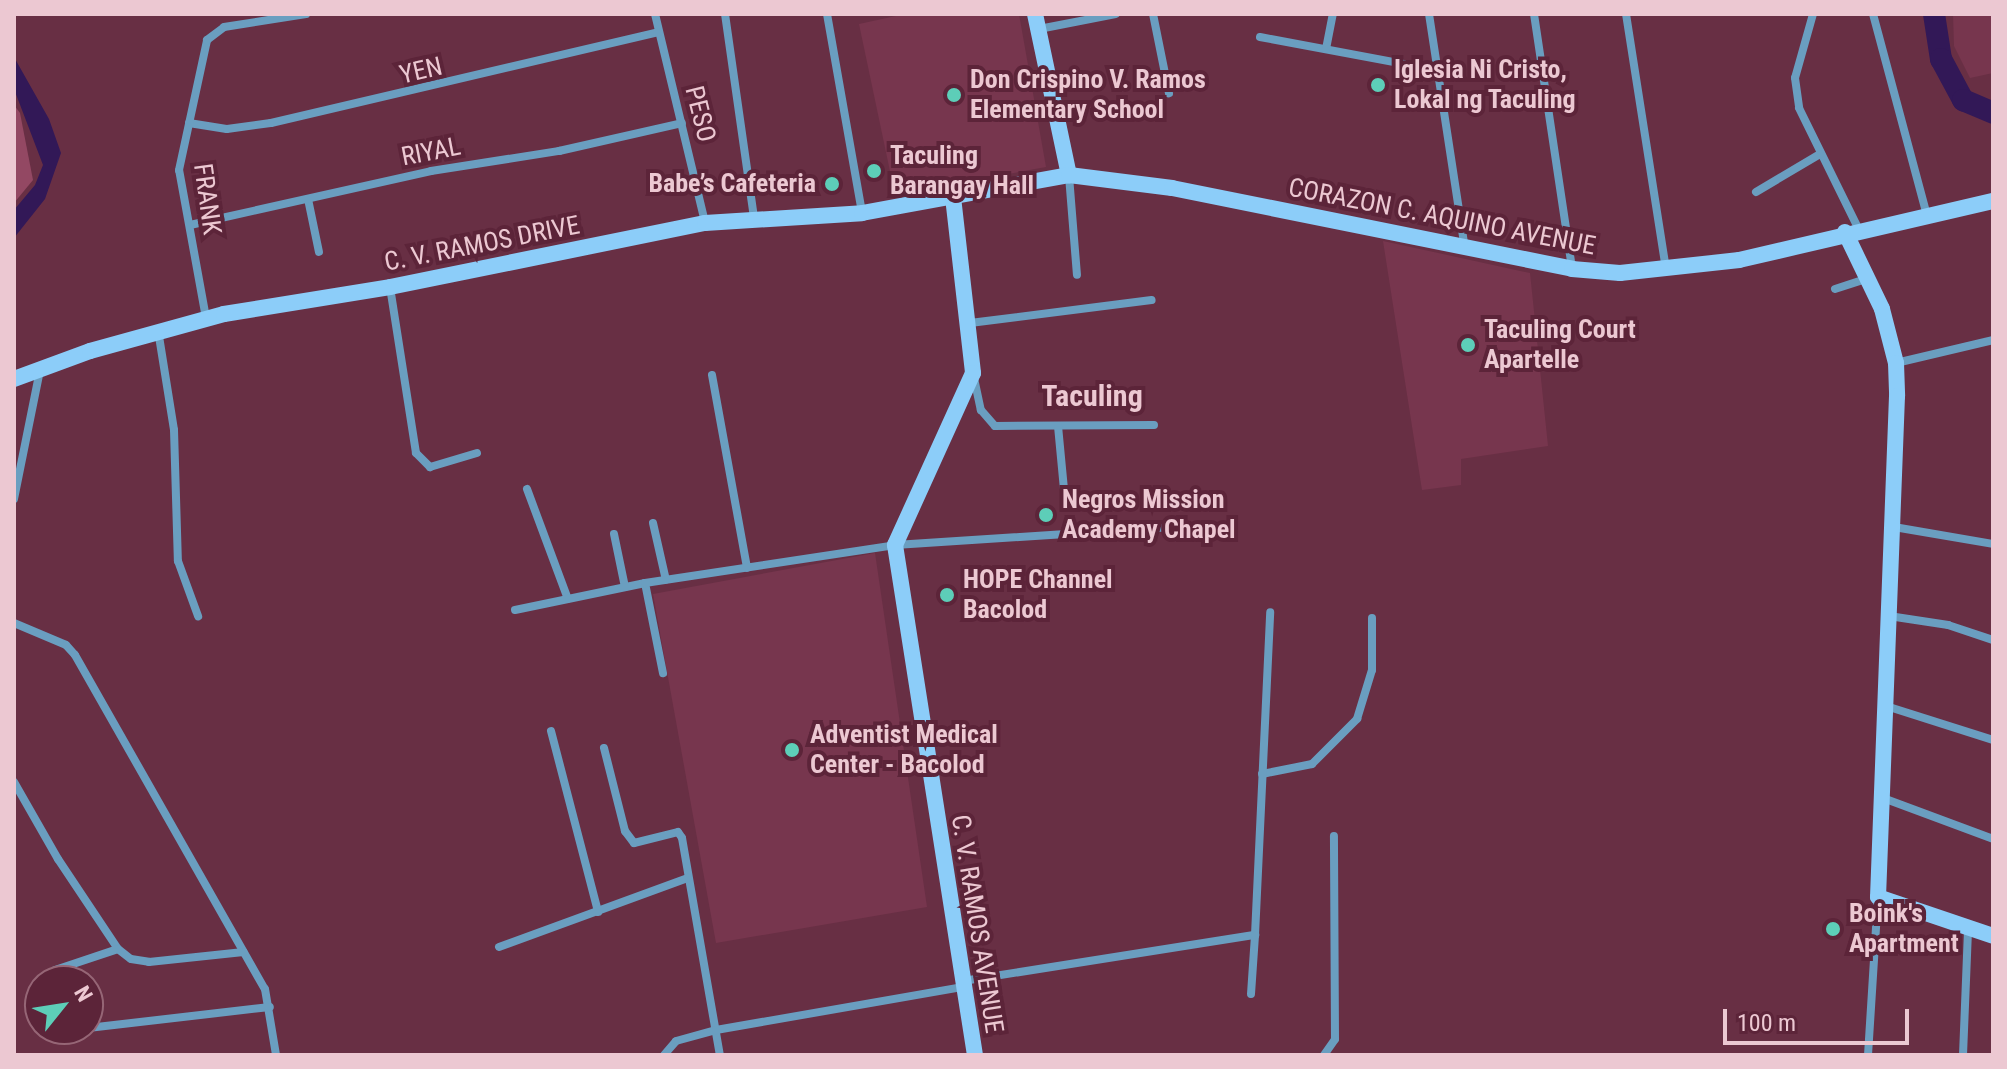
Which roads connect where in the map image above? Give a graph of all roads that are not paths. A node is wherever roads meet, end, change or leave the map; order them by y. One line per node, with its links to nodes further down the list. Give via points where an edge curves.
1 (306, 14): 19 (street, FRANK, via 224,27 207,40)
2 (655, 14): 14 (street, PESO)
3 (725, 14): 29 (street)
4 (827, 14): 27 (street)
5 (1116, 14): 13 (street)
6 (1153, 14): 18 (street)
7 (1333, 14): 16 (street)
8 (1429, 14): 17 (street)
9 (1534, 14): 35 (street)
10 (1626, 14): 36 (street)
11 (1813, 14): 21 (street, via 1795,78 1799,108)
12 (1873, 14): 28 (street)
13 (1037, 22): 22 (street)
14 (658, 32): 19 (street, YEN, via 271,123 227,129); 20 (street, PESO)
15 (1260, 37): 16 (street)
16 (1326, 49): 17 (street)
17 (1437, 70): 33 (street)
18 (1169, 93)
19 (189, 123): 31 (street, FRANK, via 179,170)
20 (682, 123): 25 (street, RIYAL); 30 (street, PESO)
21 (1820, 154): 23 (street); 32 (street)
22 (1069, 175): 24 (street, C. V. RAMOS DRIVE); 33 (street, CORAZON C. AQUINO AVENUE, via 1210,195); 37 (street)
23 (1756, 192)
24 (953, 197): 27 (street, C. V. RAMOS DRIVE); 43 (street)
25 (308, 199): 31 (street, RIYAL); 34 (street)
26 (1993, 201): 28 (street, CORAZON C. AQUINO AVENUE)
27 (862, 213): 29 (street, C. V. RAMOS DRIVE)
28 (1927, 216): 32 (street, CORAZON C. AQUINO AVENUE)
29 (754, 219): 30 (street, C. V. RAMOS DRIVE)
30 (705, 223): 39 (street, C. V. RAMOS DRIVE)
31 (190, 225): 42 (street, FRANK)
32 (1852, 231): 36 (street, CORAZON C. AQUINO AVENUE, via 1739,260); 38 (street)
33 (1465, 248): 35 (street, CORAZON C. AQUINO AVENUE)
34 (319, 252)
35 (1572, 269): 36 (street, CORAZON C. AQUINO AVENUE)
36 (1666, 271)
37 (1077, 275)
38 (1869, 277): 40 (street); 46 (street)
39 (390, 287): 42 (street, C. V. RAMOS DRIVE); 53 (street, via 416,453 430,467)
40 (1835, 289)
41 (1152, 300): 43 (street)
42 (206, 318): 44 (street, C. V. RAMOS DRIVE)
43 (970, 323): 48 (street)
44 (158, 330): 47 (street, C. V. RAMOS DRIVE); 70 (street, via 174,430 178,561)
45 (1993, 340): 46 (street)
46 (1896, 363): 58 (street)
47 (40, 370): 50 (street, C. V. RAMOS DRIVE); 56 (street)
48 (973, 373): 52 (street, via 981,410 995,426); 62 (street)
49 (712, 375): 63 (street)
50 (14, 379)
51 (1154, 425): 52 (street)
52 (1058, 426): 55 (street)
53 (477, 453)
54 (527, 489): 67 (street)
55 (1064, 490)
56 (14, 499)
57 (653, 523): 64 (street)
58 (1894, 527): 61 (street); 71 (street)
59 (1161, 528): 62 (street)
60 (614, 534): 66 (street)
61 (1993, 544)
62 (895, 545): 63 (street); 95 (street, C. V. RAMOS AVENUE)
63 (747, 568): 64 (street)
64 (666, 580): 65 (street)
65 (645, 583): 66 (street); 75 (street)
66 (625, 587): 67 (street)
67 (568, 599): 68 (street)
68 (515, 610)
69 (1270, 612): 80 (street)
70 (198, 616)
71 (1889, 616): 74 (street, via 1948,625); 76 (street)
72 (1372, 618): 80 (street, via 1372,670 1357,719 1312,764)
73 (14, 623): 93 (street, via 66,645 75,655)
74 (1993, 640)
75 (663, 673)
76 (1886, 706): 78 (street); 82 (street)
77 (551, 731): 87 (street)
78 (1993, 740)
79 (604, 748): 85 (street, via 625,831 634,843 678,832)
80 (1262, 774): 89 (street)
81 (14, 782): 92 (street)
82 (1883, 798): 84 (street); 86 (street)
83 (1334, 836): 104 (street, via 1335,1039)
84 (1993, 839)
85 (688, 878): 87 (street); 99 (street)
86 (1878, 897): 88 (street); 105 (street)
87 (598, 912): 91 (street)
88 (1968, 927): 90 (street); 106 (street)
89 (1255, 935): 95 (street); 96 (street)
90 (1993, 936)
91 (499, 947)
92 (118, 949): 93 (street, via 131,959 149,962); 94 (street)
93 (243, 952): 97 (street)
94 (70, 965)
95 (962, 984): 99 (street); 103 (street, C. V. RAMOS AVENUE)
96 (1251, 994)
97 (270, 1007): 98 (street); 100 (street)
98 (104, 1026)
99 (716, 1030): 101 (street, via 676,1041); 102 (street)
100 (276, 1055)
101 (664, 1055)
102 (720, 1055)
103 (975, 1055)
104 (1324, 1055)
105 (1868, 1055)
106 (1963, 1055)

